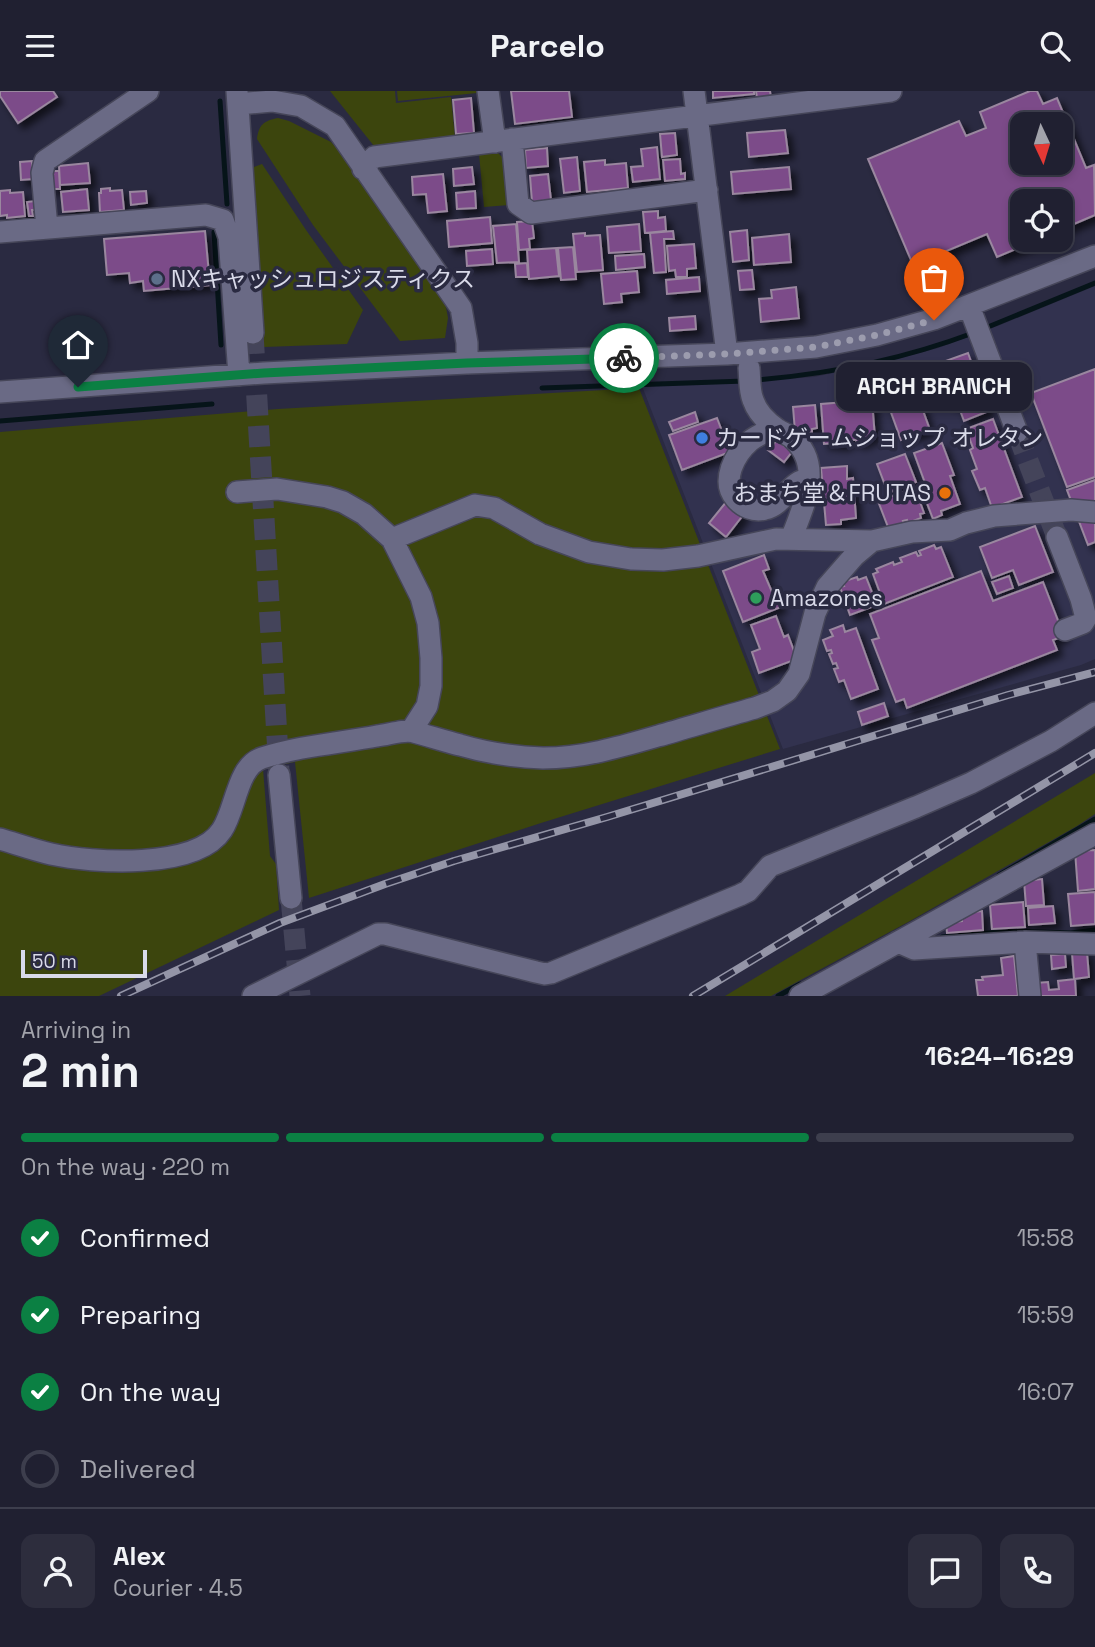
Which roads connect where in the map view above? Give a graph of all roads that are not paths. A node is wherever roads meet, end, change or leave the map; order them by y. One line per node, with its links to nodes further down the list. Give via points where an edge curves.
1 (148, 91): 10 (street, via 45,161)
2 (488, 91): 7 (street)
3 (694, 91): 6 (street)
4 (891, 91): 6 (street)
5 (237, 98): 8 (street, via 301,106 335,126); 14 (street)
6 (697, 116): 7 (street); 9 (street)
7 (503, 141): 8 (street, via 374,157); 9 (street, via 518,204 531,213)
8 (363, 169): 16 (street, via 461,309)
9 (707, 190): 15 (street)
10 (47, 228): 11 (street); 17 (street, via 206,215 223,220 229,237)
11 (0, 232)
12 (1095, 256): 13 (street)
13 (969, 306): 15 (street, via 877,335 816,347); 21 (street)
14 (253, 333)
15 (727, 354): 16 (street)
16 (467, 363): 17 (street)
17 (239, 375): 19 (street)
18 (750, 376): 20 (street, via 752,398)
19 (0, 392)
20 (773, 426): 22 (street, via 792,437 803,451); 24 (street, via 742,450 729,475 732,493)
21 (1017, 432)
22 (809, 478): 24 (street, via 799,481 774,506); 28 (street)
23 (237, 492): 27 (street, via 277,489 327,497 364,515)
24 (755, 510): 30 (street)
25 (1095, 512): 29 (street, via 994,516 950,530)
26 (1057, 537): 31 (street, via 1086,618)
27 (392, 539): 30 (street, via 475,505 494,508 540,534 589,552 631,559 663,560); 33 (street, via 421,597 429,635 431,686 427,706)
28 (791, 539): 29 (street); 30 (street)
29 (872, 541): 33 (street, via 827,587 799,674 773,701 604,752 576,756 500,754)
30 (757, 543)
31 (1065, 630)
32 (1095, 713): 41 (street, via 971,783 770,866 740,895 551,972 385,934)
33 (411, 731): 36 (street, via 259,759 247,768 223,829 205,846 187,853 123,861 80,859)
34 (279, 775): 37 (street)
35 (1095, 834): 38 (street)
36 (0, 839)
37 (290, 898)
38 (898, 942): 39 (street, via 914,949); 42 (street)
39 (1025, 942): 40 (street); 43 (street)
40 (1095, 944)
41 (253, 996)
42 (800, 996)
43 (1030, 996)

